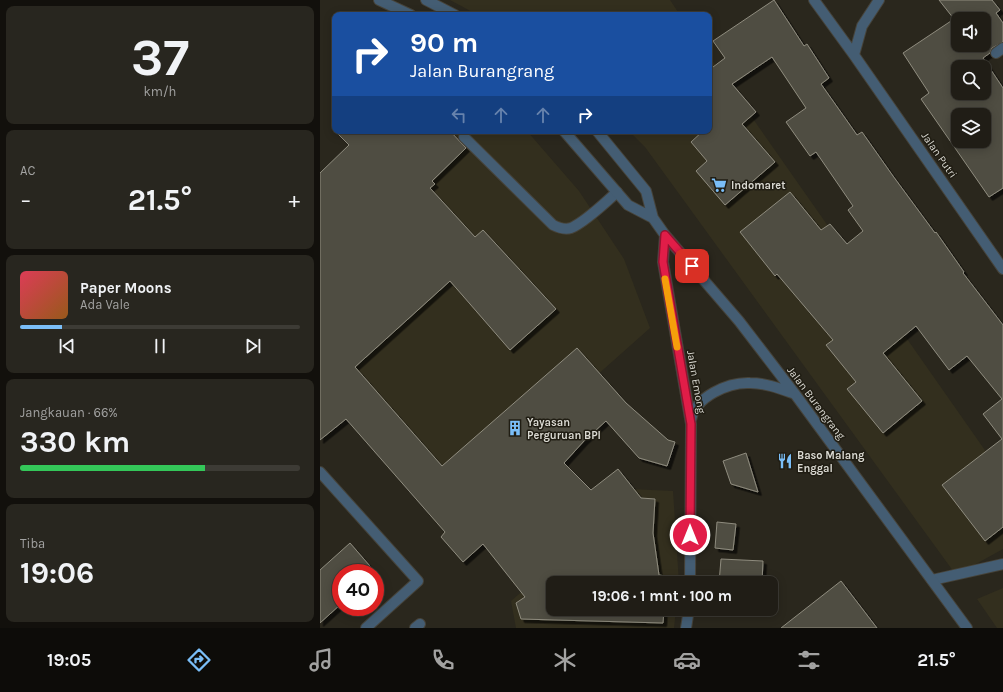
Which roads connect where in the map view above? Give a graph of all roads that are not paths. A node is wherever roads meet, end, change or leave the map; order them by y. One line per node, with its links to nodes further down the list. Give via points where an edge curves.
1 (379, 0): 5 (street)
2 (426, 0): 6 (street)
3 (814, 0): 7 (street, Jalan Putri)
4 (879, 0): 7 (street, via 862,26)
5 (405, 12)
6 (448, 12)
7 (854, 55): 14 (street, Jalan Putri)
8 (567, 134): 11 (street, Jalan Burangrang)
9 (599, 134): 12 (street, Jalan Burangrang, via 646,191)
10 (464, 137): 11 (street, via 559,228 571,228)
11 (617, 192): 12 (street, Jalan Burangrang, via 628,205)
12 (653, 218): 13 (street, Jalan Burangrang)
13 (665, 235): 15 (street, Jalan Burangrang, via 739,321); 16 (street, Jalan Emong, via 663,262)
14 (1003, 269)
15 (795, 394): 16 (street, via 749,382 733,385 708,396 699,404 692,412); 20 (street, Jalan Burangrang)
16 (691, 424): 19 (street, Jalan Emong)
17 (320, 472): 22 (street, via 418,581)
18 (1003, 564): 20 (street)
19 (690, 576)
20 (932, 580): 24 (street, Jalan Burangrang)
21 (688, 616): 23 (street)
22 (366, 628)
23 (686, 628)
24 (967, 628)

